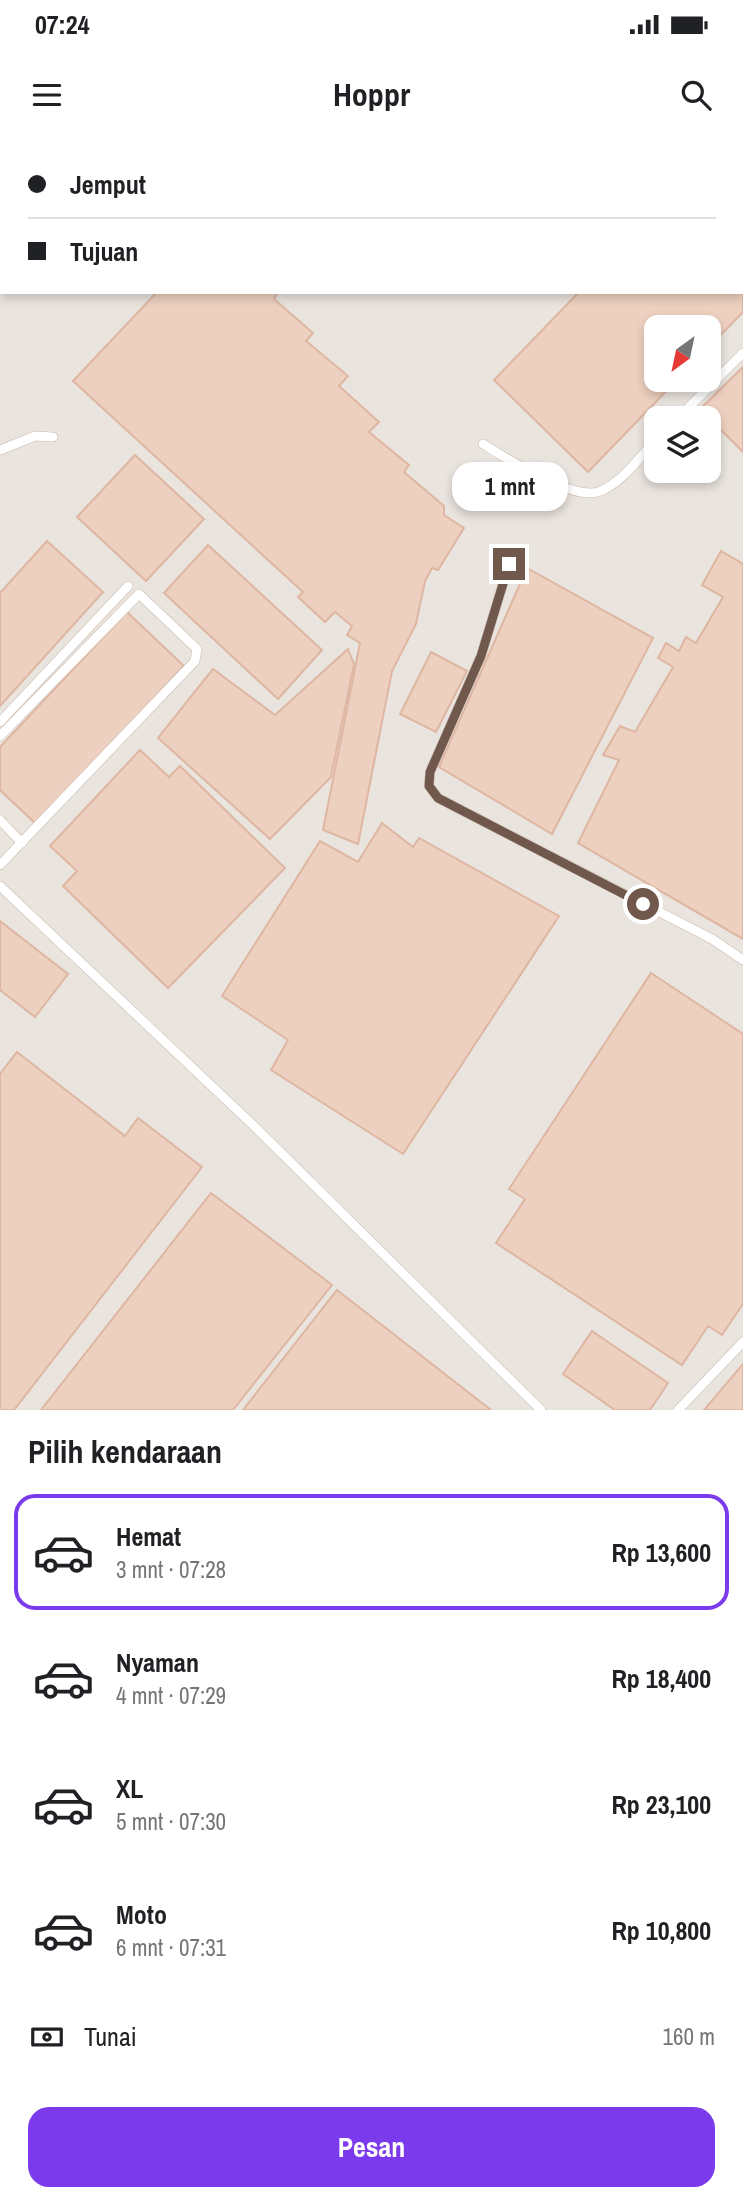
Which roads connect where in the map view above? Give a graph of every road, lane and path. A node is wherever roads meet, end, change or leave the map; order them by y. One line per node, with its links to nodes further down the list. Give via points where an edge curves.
1 (743, 353): 2 (lane)
2 (690, 406)
3 (53, 437): 5 (lane, via 35,436)
4 (483, 443): 6 (lane, via 523,468 579,493 597,493 611,486)
5 (0, 450)
6 (644, 452)
7 (509, 564): 15 (lane, via 481,656 430,772 429,786 438,798 712,939)
8 (128, 586): 9 (lane)
9 (0, 722)
10 (0, 736): 12 (lane, via 139,594 197,649 195,661)
11 (0, 820): 12 (lane)
12 (22, 843): 13 (lane)
13 (0, 865)
14 (0, 886): 17 (lane, via 254,1126)
15 (743, 960)
16 (743, 1342): 18 (lane)
17 (541, 1410)
18 (678, 1410)

